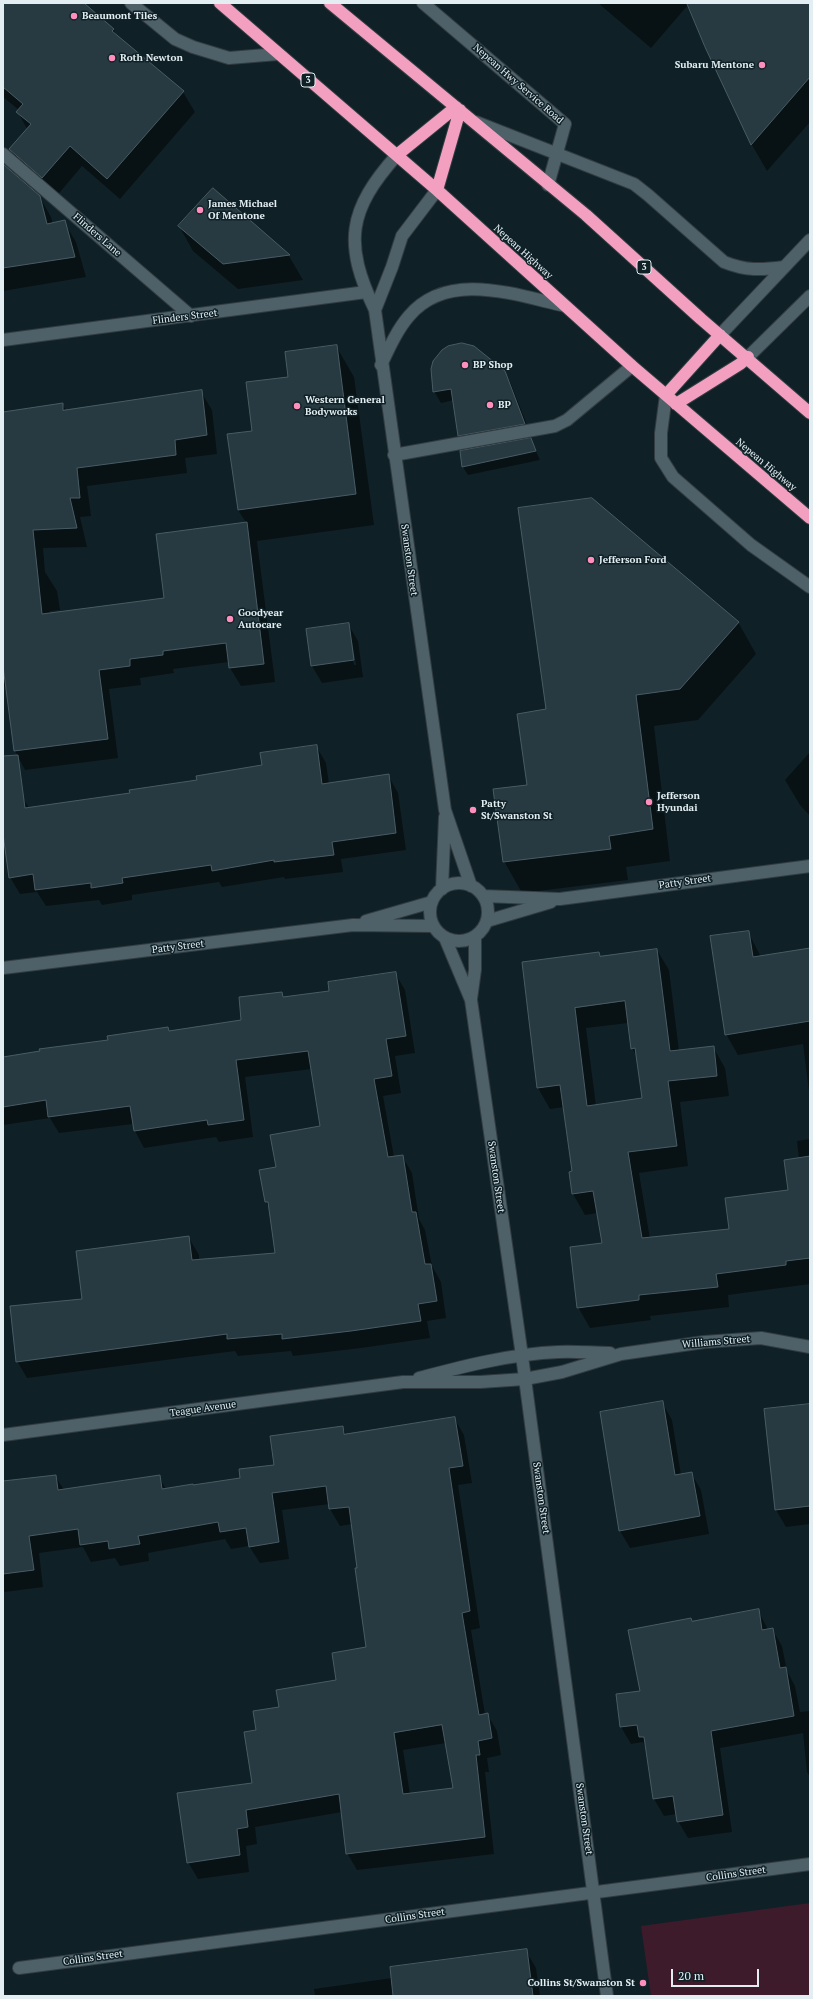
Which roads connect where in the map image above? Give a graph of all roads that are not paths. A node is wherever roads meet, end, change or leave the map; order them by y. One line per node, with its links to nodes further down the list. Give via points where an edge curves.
1 (131, 3): 5 (street, via 175,39 193,47 229,58)
2 (220, 3): 5 (highway, Nepean Highway / 3)
3 (330, 3): 6 (highway, 3)
4 (423, 3): 10 (street, Nepean Hwy Service Road, via 565,124)
5 (278, 54): 9 (highway, Nepean Highway / 3)
6 (458, 109): 7 (highway, 3); 9 (highway); 12 (highway)
7 (469, 119): 10 (street); 11 (highway, 3)
8 (3, 154): 19 (street, Flinders Lane)
9 (397, 155): 12 (highway, Nepean Highway / 3); 15 (street, Swanston Street, via 380,174 364,199 355,229 357,265)
10 (557, 155): 11 (street, Nepean Hwy Service Road); 14 (street, via 634,184 724,262 740,268 759,270)
11 (548, 184): 20 (highway, 3)
12 (437, 190): 17 (highway, Nepean Highway / 3); 18 (street, via 402,236)
13 (810, 240): 14 (street)
14 (784, 267): 20 (street)
15 (366, 292): 18 (street, Swanston Street); 19 (street, Flinders Street)
16 (810, 296): 22 (street)
17 (565, 306): 23 (street, via 482,289 453,290 426,301 409,316); 24 (highway, Nepean Highway / 3)
18 (374, 310): 23 (street, Swanston Street)
19 (191, 316): 21 (street, Flinders Street)
20 (720, 335): 22 (highway, 3); 25 (highway)
21 (3, 340)
22 (748, 357): 26 (highway); 27 (highway, 3)
23 (381, 364): 28 (street, Swanston Street)
24 (632, 366): 25 (highway, Nepean Highway / 3); 28 (street, via 567,420 555,426)
25 (666, 395): 26 (highway, Nepean Highway / 3); 30 (street, via 661,458 673,477 751,545)
26 (676, 404): 29 (highway, Nepean Highway / 3)
27 (810, 413)
28 (394, 455): 31 (street, Swanston Street)
29 (810, 518)
30 (810, 586)
31 (445, 810): 33 (street, Swanston Street); 34 (street, Swanston Street)
32 (810, 866): 36 (street, Patty Street)
33 (470, 886): 34 (street, via 451,885); 35 (street)
34 (442, 889): 37 (street)
35 (483, 896): 36 (street, Patty Street); 38 (street, via 488,913)
36 (560, 899): 38 (street, Patty Street)
37 (432, 902): 39 (street, Patty Street); 40 (street, via 430,918)
38 (487, 921): 41 (street)
39 (353, 925): 40 (street, Patty Street); 43 (street, Patty Street)
40 (433, 926): 42 (street)
41 (475, 937): 42 (street, via 460,941); 44 (street, Swanston Street, via 475,970)
42 (446, 938): 44 (street, Swanston Street)
43 (3, 968)
44 (471, 1000): 47 (street, Swanston Street)
45 (810, 1347): 46 (street, Williams Street, via 761,1338 704,1342)
46 (621, 1354): 47 (street, Williams Street, via 558,1352); 48 (street, Williams Street, via 562,1372)
47 (522, 1356): 48 (street, Swanston Street); 49 (street, Teague Avenue, via 478,1363)
48 (525, 1379): 49 (street, Teague Avenue); 52 (street, Swanston Street)
49 (403, 1382): 50 (street, Teague Avenue)
50 (3, 1435)
51 (810, 1864): 52 (street, Collins Street)
52 (594, 1892): 53 (street, Collins Street); 54 (street, Swanston Street)
53 (19, 1968)
54 (607, 1996)

